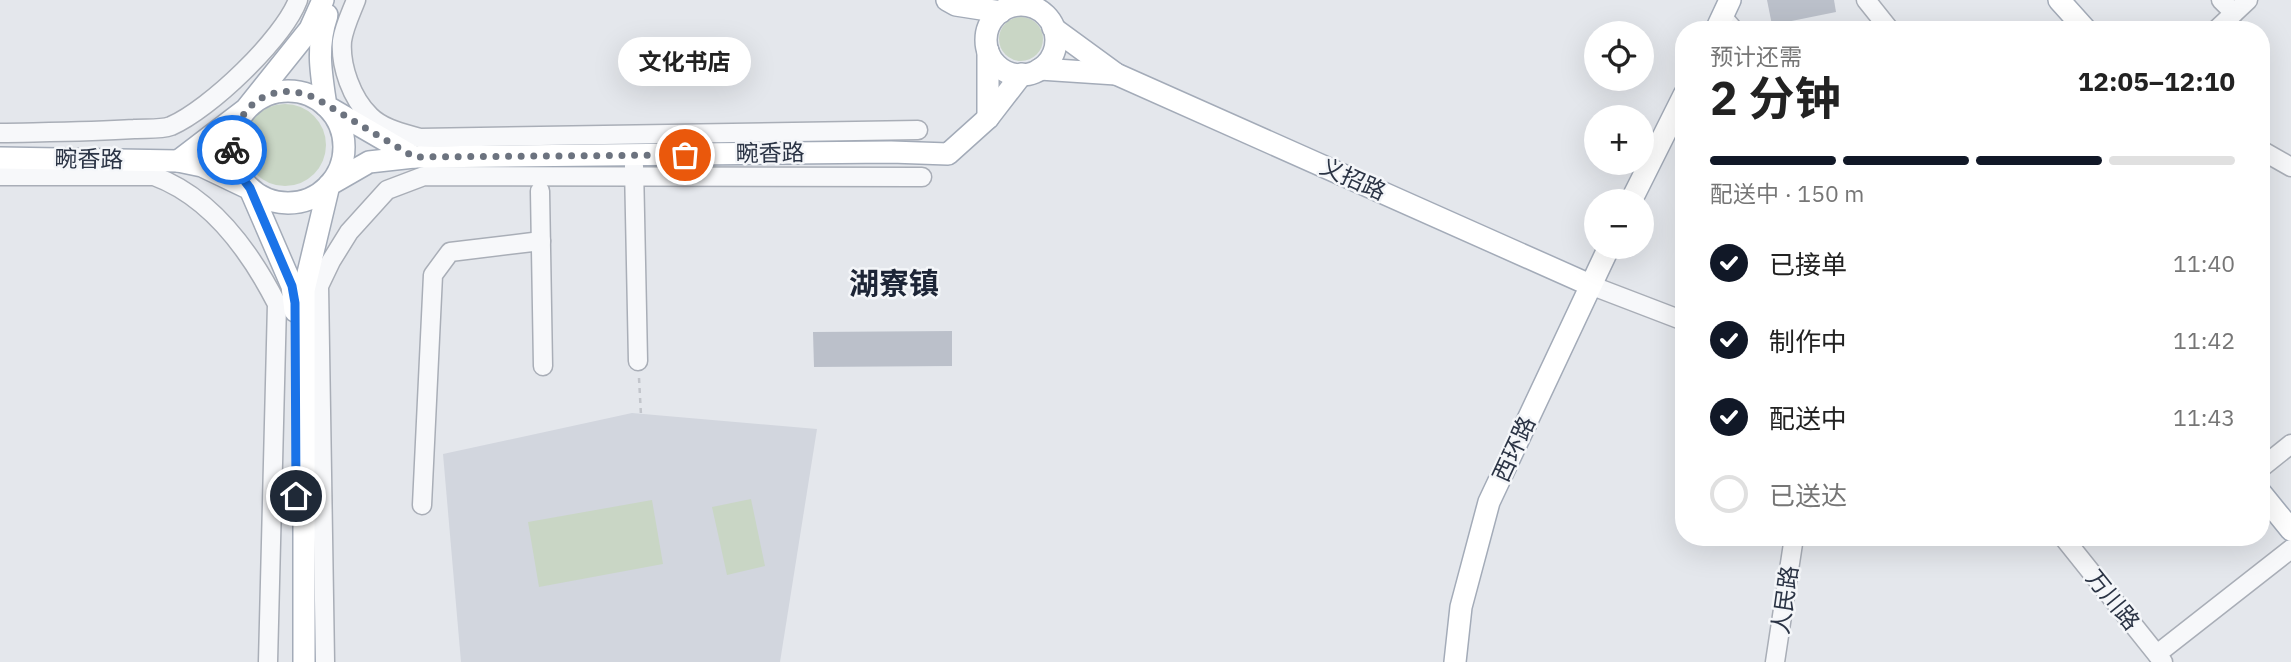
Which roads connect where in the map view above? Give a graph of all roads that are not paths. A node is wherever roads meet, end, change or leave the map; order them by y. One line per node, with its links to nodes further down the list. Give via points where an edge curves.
1 (298, 0): 26 (street, via 265,51 201,107 169,127)
2 (323, 0): 17 (main road)
3 (332, 0): 17 (main road)
4 (356, 0): 25 (street, via 342,50 354,94 370,116 396,132 420,138)
5 (1056, 0): 16 (main road)
6 (1866, 0): 13 (street)
7 (2059, 0): 14 (main road)
8 (2221, 0): 12 (street)
9 (2248, 0): 12 (street)
10 (952, 2): 11 (main road); 18 (main road)
11 (1015, 6): 16 (main road, via 1036,8); 18 (main road, via 990,25)
12 (2234, 13): 15 (street)
13 (1882, 21)
14 (2078, 21)
15 (2226, 21)
16 (1052, 24): 19 (main road, via 1053,55); 20 (main road)
17 (316, 29): 21 (main road); 22 (main road)
18 (988, 46): 19 (main road, via 1005,71); 24 (main road)
19 (1031, 71): 20 (main road); 24 (main road, 畹香路)
20 (1116, 74): 41 (main road, 义招路)
21 (326, 106): 22 (main road, via 307,94 286,91 264,96); 28 (main road); 35 (main road, via 339,123 344,145 340,167)
22 (246, 109): 30 (main road); 36 (main road, via 235,128 232,150 237,171)
23 (1675, 113): 37 (main road)
24 (988, 118): 31 (main road, 畹香路, via 948,153)
25 (918, 130)
26 (0, 133)
27 (2270, 155): 32 (street)
28 (414, 157): 31 (main road, 畹香路); 35 (main road, 畹香路, via 369,162)
29 (0, 158): 30 (main road, 畹香路)
30 (178, 160): 36 (main road, 畹香路)
31 (634, 166): 34 (street); 44 (street); 58 (street, via 424,176 387,190 349,232 319,286)
32 (2291, 167)
33 (0, 176): 55 (street, via 154,176 170,182 195,196 231,233 278,303)
34 (922, 177)
35 (329, 185): 36 (main road, via 311,198 290,203 268,200); 42 (main road)
36 (250, 188): 42 (main road)
37 (1637, 189)
38 (540, 191): 39 (street)
39 (541, 242): 45 (street); 49 (street, via 450,252 433,275)
40 (1603, 259): 41 (main road, 西环路)
41 (1590, 285): 43 (street); 59 (main road, 西环路, via 1489,502 1461,607)
42 (298, 288): 56 (main road); 57 (main road)
43 (1675, 318)
44 (638, 361)
45 (543, 366)
46 (2291, 444): 47 (street)
47 (2270, 461)
48 (2270, 504): 50 (main road)
49 (422, 505)
50 (2291, 530)
51 (1793, 546): 60 (street, 人民路)
52 (2072, 546): 54 (street, 万川路)
53 (2291, 549): 54 (street)
54 (2160, 658)
55 (268, 662)
56 (296, 662)
57 (304, 662)
58 (325, 662)
59 (1455, 662)
60 (1775, 662)

